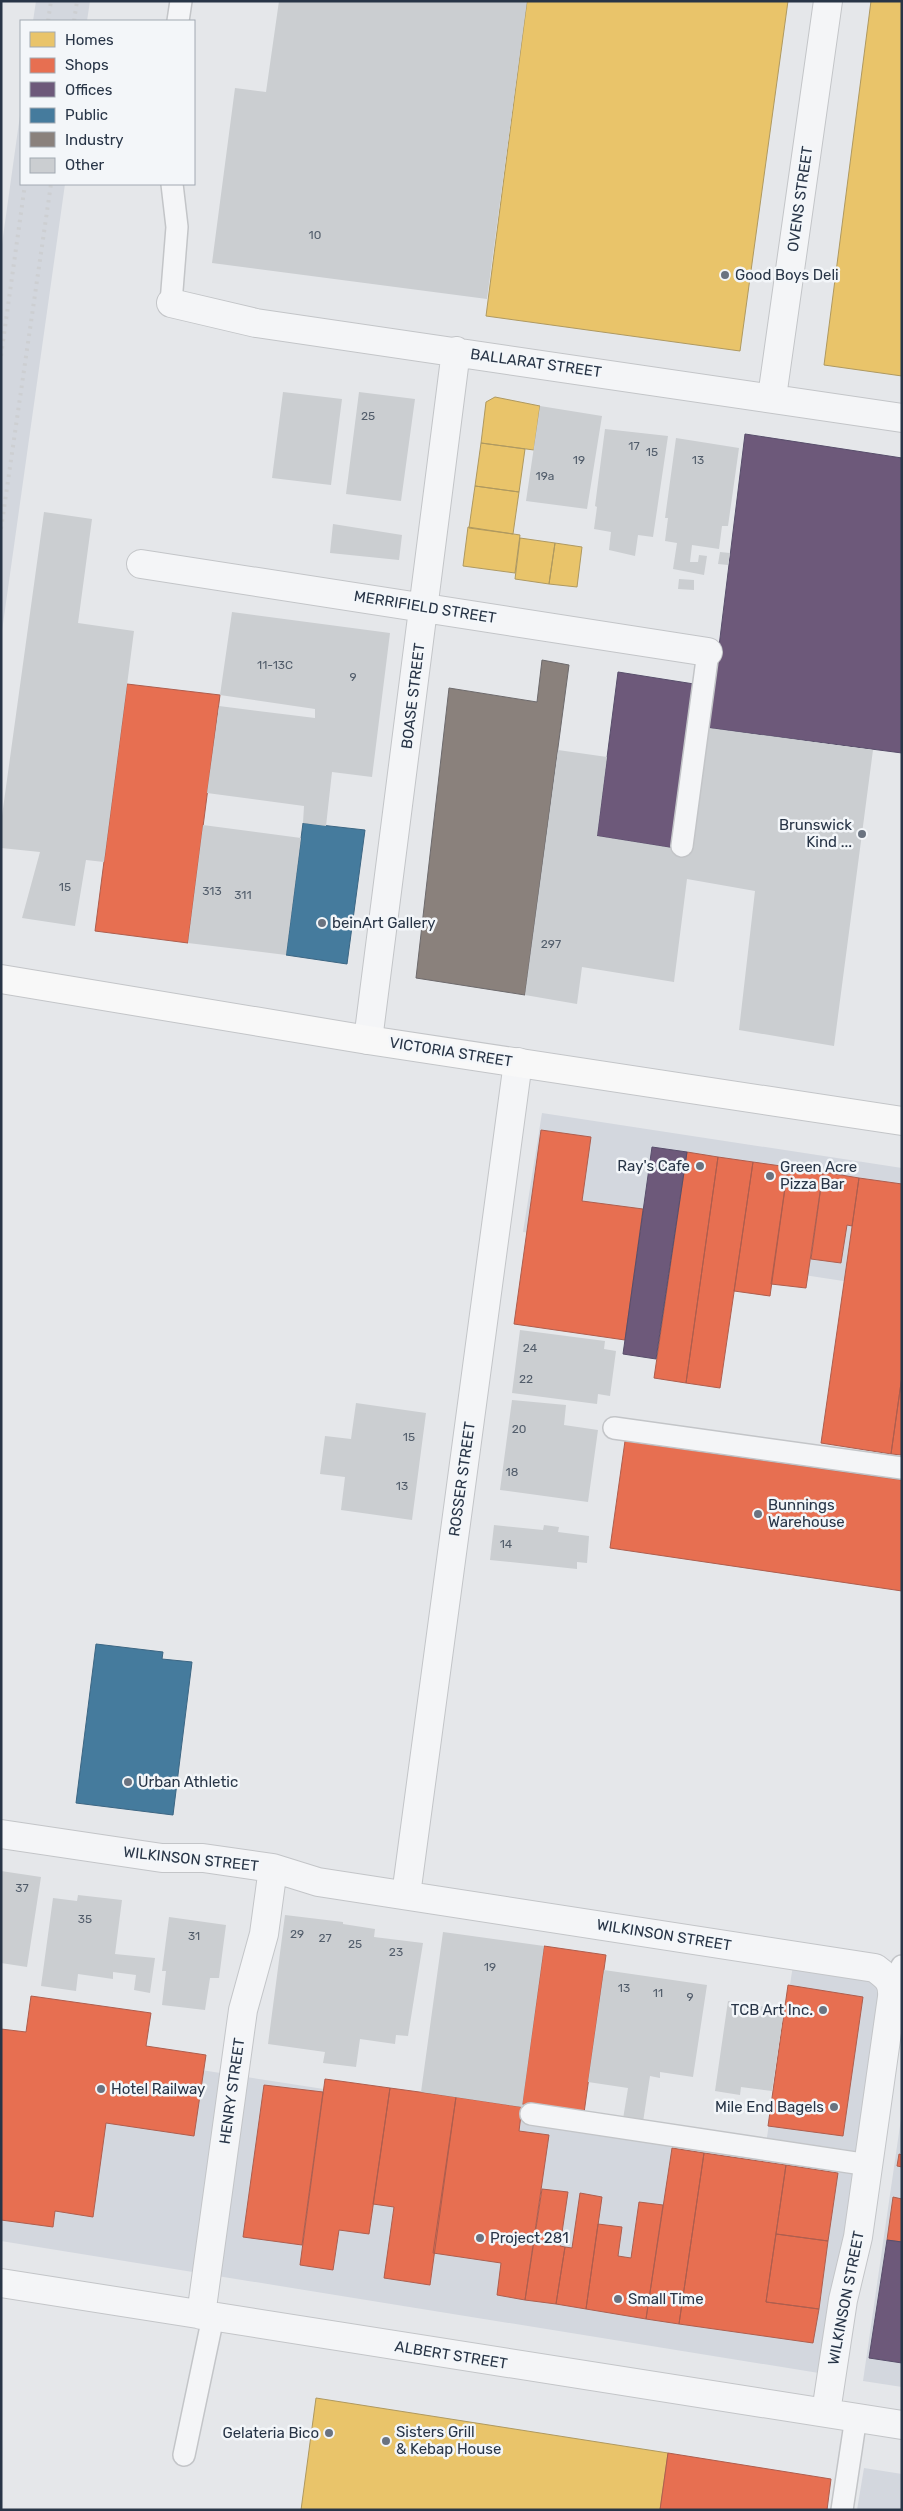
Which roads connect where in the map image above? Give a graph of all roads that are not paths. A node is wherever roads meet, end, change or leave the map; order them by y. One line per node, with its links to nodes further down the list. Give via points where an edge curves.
1 (181, 1): 3 (lane)
2 (828, 1): 7 (street, OVENS STREET)
3 (178, 20)
4 (172, 185): 5 (lane, via 177,227)
5 (171, 303): 6 (street, BALLARAT STREET, via 256,323)
6 (456, 351): 7 (street, BALLARAT STREET); 10 (street, BOASE STREET)
7 (772, 397): 8 (street, BALLARAT STREET)
8 (902, 418)
9 (142, 564): 10 (street, MERRIFIELD STREET)
10 (424, 606): 11 (street, MERRIFIELD STREET); 14 (street, BOASE STREET)
11 (708, 652): 12 (lane)
12 (682, 846)
13 (1, 979): 14 (street, VICTORIA STREET)
14 (368, 1040): 15 (street, VICTORIA STREET)
15 (518, 1062): 16 (street, VICTORIA STREET); 21 (street, ROSSER STREET)
16 (902, 1121)
17 (614, 1428): 18 (lane)
18 (902, 1468)
19 (1, 1834): 20 (street, WILKINSON STREET, via 162,1858 203,1858)
20 (273, 1868): 21 (street, WILKINSON STREET, via 318,1882); 26 (street, HENRY STREET, via 264,1934 243,2010)
21 (406, 1895): 22 (street, WILKINSON STREET, via 862,1964 887,1976)
22 (897, 1975): 24 (street, WILKINSON STREET)
23 (531, 2114): 24 (lane)
24 (869, 2165): 27 (street, WILKINSON STREET)
25 (1, 2283): 26 (street, ALBERT STREET)
26 (207, 2316): 27 (street, ALBERT STREET); 30 (lane)
27 (826, 2412): 28 (street, ALBERT STREET)
28 (856, 2417): 29 (street, ALBERT STREET); 31 (lane)
29 (902, 2425)
30 (184, 2456)
31 (842, 2510)

